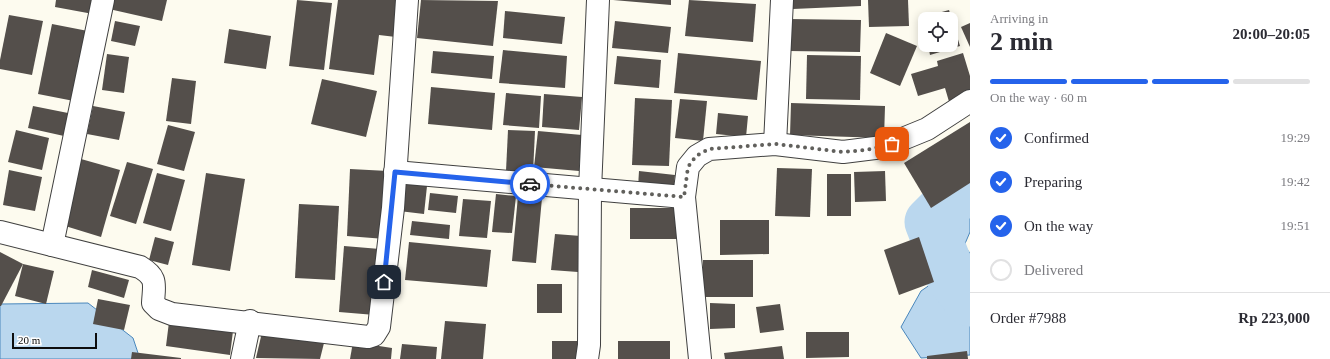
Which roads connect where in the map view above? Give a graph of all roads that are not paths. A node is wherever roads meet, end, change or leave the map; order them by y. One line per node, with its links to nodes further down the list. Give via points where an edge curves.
1 (103, 0): 11 (street)
2 (407, 0): 7 (street)
3 (598, 0): 8 (street)
4 (782, 0): 6 (street)
5 (970, 101): 6 (street, via 927,129 883,147 843,152)
6 (776, 144): 9 (street, via 709,149 696,156 688,167)
7 (395, 172): 8 (street); 12 (street, via 379,326 374,335)
8 (590, 190): 9 (street); 14 (street)
9 (684, 197): 15 (street)
10 (0, 232): 11 (street)
11 (52, 245): 12 (street, via 140,267 152,275 155,282 153,302 159,309 172,314)
12 (250, 321): 13 (street)
13 (242, 359)
14 (587, 359)
15 (700, 359)

